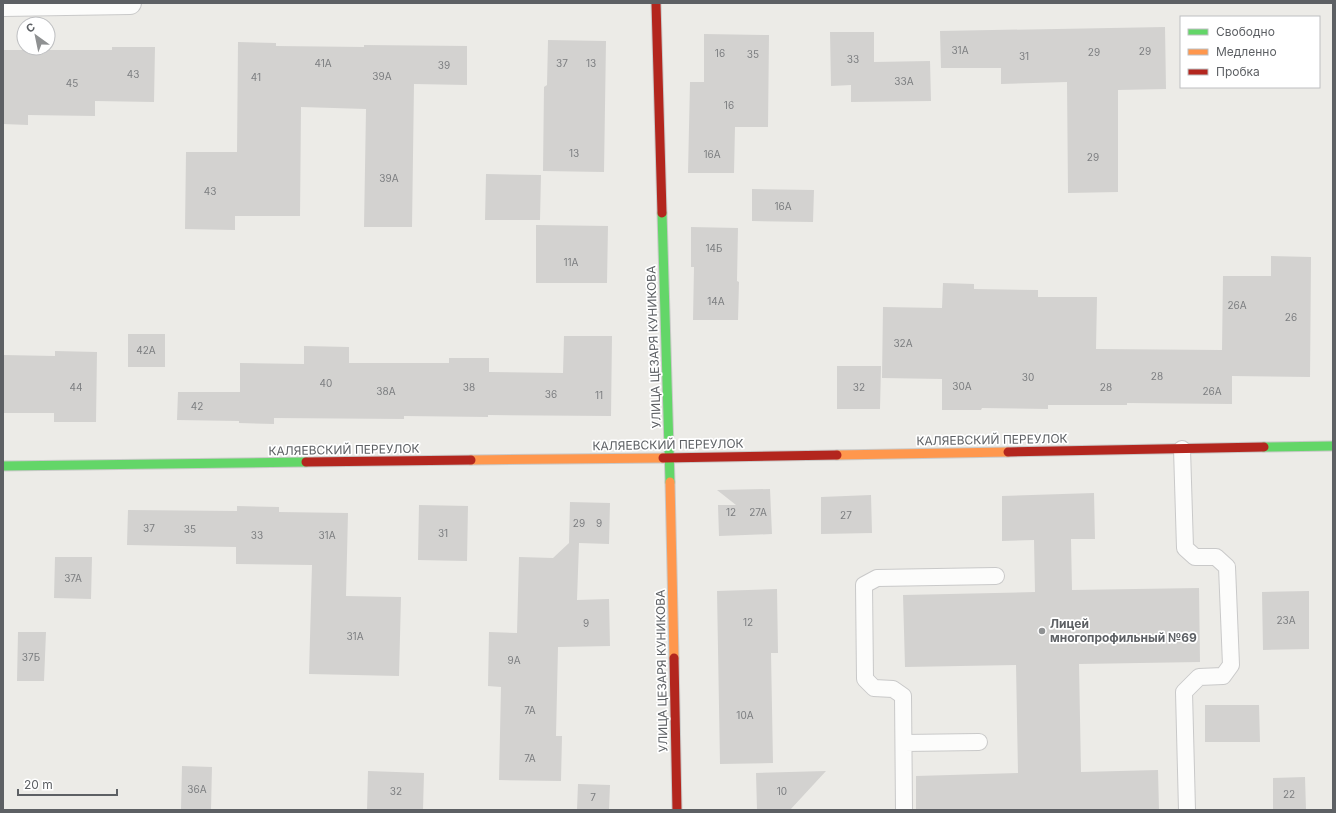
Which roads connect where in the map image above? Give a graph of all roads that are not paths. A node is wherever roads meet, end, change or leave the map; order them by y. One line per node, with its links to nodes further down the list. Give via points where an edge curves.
1 (130, 3): 3 (street)
2 (656, 3): 6 (street, УЛИЦА ЦЕЗАРЯ КУНИКОВА)
3 (3, 5)
4 (1333, 446): 5 (street, КАЛЯЕВСКИЙ ПЕРЕУЛОК)
5 (1182, 448): 6 (street, КАЛЯЕВСКИЙ ПЕРЕУЛОК); 13 (lane, via 1185,548 1195,557 1216,557 1227,567 1230,665 1223,676 1199,677 1184,692)
6 (669, 458): 7 (street, КАЛЯЕВСКИЙ ПЕРЕУЛОК); 11 (street, УЛИЦА ЦЕЗАРЯ КУНИКОВА)
7 (3, 466)
8 (996, 576): 10 (lane, via 877,578 864,586 865,679 874,688 893,689 903,696)
9 (979, 742): 10 (lane)
10 (904, 743): 12 (lane)
11 (677, 810)
12 (904, 810)
13 (1187, 810)

